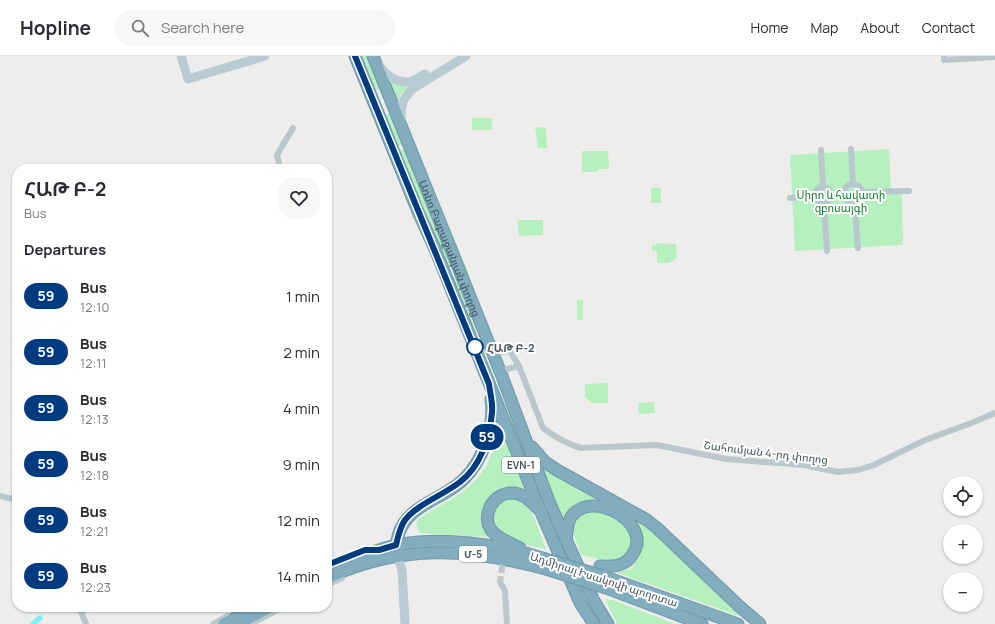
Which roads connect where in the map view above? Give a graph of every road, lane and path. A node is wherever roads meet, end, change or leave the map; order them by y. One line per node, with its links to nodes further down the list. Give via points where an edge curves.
1 (181, 56): 2 (main road, via 188,79)
2 (265, 56)
3 (355, 56): 25 (highway, Առնո Բաբաջանյան փողոց / EVN-1)
4 (458, 56): 7 (main road, via 408,82 390,77)
5 (466, 56): 9 (main road, via 414,88 405,97 401,106)
6 (944, 56): 8 (street, via 944,60)
7 (373, 57): 9 (highway, Առնո Բաբաջանյան փողոց / EVN-1)
8 (995, 57)
9 (401, 125): 27 (highway, Առնո Բաբաջանյան փողոց / EVN-1)
10 (293, 128): 13 (street, via 277,155)
11 (851, 149): 14 (street)
12 (821, 150): 15 (street)
13 (279, 164)
14 (853, 184): 17 (street); 19 (street, via 846,187)
15 (823, 187): 18 (street, via 829,189); 20 (street, via 817,190)
16 (910, 191): 17 (street)
17 (862, 192): 22 (street, via 860,199)
18 (832, 194): 19 (street); 23 (street, via 830,200)
19 (844, 194): 22 (street, via 847,200)
20 (815, 196): 21 (street); 23 (street, via 818,201)
21 (790, 198)
22 (854, 202): 24 (street)
23 (824, 203): 26 (street)
24 (858, 248)
25 (435, 249): 27 (highway, via 440,254 448,273); 31 (highway, Առնո Բաբաջանյան փողոց / EVN-1)
26 (827, 251)
27 (458, 269): 28 (highway, Առնո Բաբաջանյան փողոց / EVN-1)
28 (493, 353): 29 (street, Շահումյան 4-րդ փողոց, via 510,351); 30 (highway, Առնո Բաբաջանյան փողոց / EVN-1)
29 (519, 366): 30 (street); 32 (street, Շահումյան 4-րդ փողոց, via 543,428 559,439 581,448 657,445 726,459 804,465 838,472 874,465 925,440)
30 (500, 371): 33 (highway, Առնո Բաբաջանյան փողոց / EVN-1)
31 (489, 384): 37 (highway, EVN-1); 40 (highway, via 493,410 482,453 476,464 461,482 411,513 400,530)
32 (995, 413)
33 (526, 440): 36 (highway, EVN-1); 65 (highway, via 545,462 647,520 661,531)
34 (0, 496): 35 (street)
35 (12, 499)
36 (550, 504): 37 (highway); 38 (highway, EVN-1)
37 (539, 509): 41 (highway, via 521,495 509,493 492,503 487,516 495,534); 62 (highway, EVN-1, via 580,603)
38 (566, 542): 45 (highway, via 571,517 579,510 590,506 602,506 623,517 637,535 636,548 632,557 623,564); 63 (highway, EVN-1, via 592,599)
39 (379, 550): 40 (highway, Ադմիրալ Իսակովի պողոտա / Մ-5); 42 (street, via 365,550); 44 (highway, Ադմիրալ Իսակովի պողոտա / Մ-5)
40 (397, 550): 41 (highway, Ադմիրալ Իսակովի պողոտա / Մ-5, via 420,542 460,543 514,550); 43 (highway, Ադմիրալ Իսակովի պողոտա / Մ-5, via 382,559); 54 (highway, Ադմիրալ Իսակովի պողոտա / Մ-5, bridge, via 453,552 502,564 546,569 606,588); 60 (main road, via 402,570)
41 (540, 557): 45 (highway, Ադմիրալ Իսակովի պողոտա / Մ-5, bridge, via 575,568)
42 (332, 563)
43 (361, 566): 46 (highway, Ադմիրալ Իսակովի պողոտա / Մ-5); 48 (street)
44 (332, 569)
45 (601, 571): 64 (highway, Ադմիրալ Իսակովի պողոտա)
46 (332, 576)
47 (500, 582): 61 (street, via 505,591)
48 (332, 583)
49 (81, 612): 55 (street)
50 (235, 612): 56 (street)
51 (246, 612): 57 (highway)
52 (261, 612): 58 (highway)
53 (274, 612): 59 (street)
54 (699, 623)
55 (86, 624)
56 (213, 624)
57 (224, 624)
58 (238, 624)
59 (251, 624)
60 (405, 624)
61 (507, 624)
62 (594, 624)
63 (608, 624)
64 (738, 624)
65 (760, 624)

